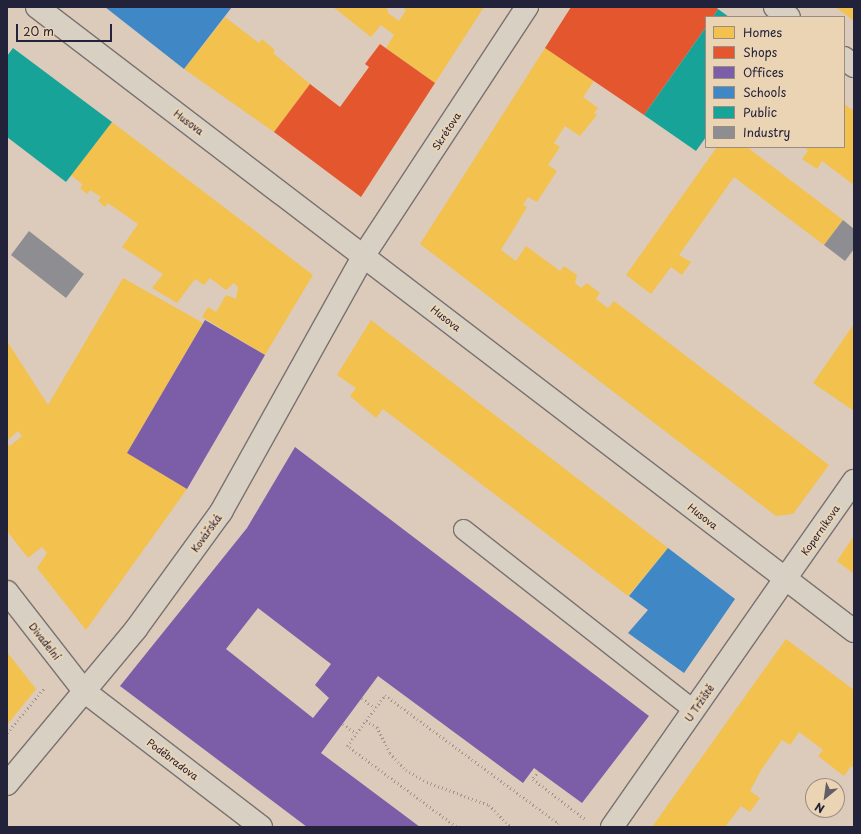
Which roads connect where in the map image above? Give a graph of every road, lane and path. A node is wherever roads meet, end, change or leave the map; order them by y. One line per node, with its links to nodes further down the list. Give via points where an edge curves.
1 (37, 7): 7 (street, Husova)
2 (527, 7): 7 (street, Skrétova)
3 (775, 7): 4 (street)
4 (788, 16)
5 (845, 59): 6 (street)
6 (854, 66)
7 (364, 255): 10 (street, Husova); 14 (street, Kovářská, via 221,512 136,629)
8 (854, 481): 10 (street, Koperníkova)
9 (463, 529): 17 (lane)
10 (785, 579): 12 (street, Husova); 17 (street, U Tržiště)
11 (7, 592): 14 (street, Divadelní)
12 (854, 631)
13 (45, 687): 20 (path)
14 (84, 691): 23 (street, Kovářská); 25 (street, Poděbradova)
15 (362, 698): 16 (path)
16 (375, 708): 18 (path); 28 (path, via 385,695 558,823)
17 (694, 710): 29 (street, U Tržiště)
18 (366, 721): 21 (path); 27 (path, via 377,728 390,752 406,770 427,782 489,805)
19 (343, 724): 21 (path)
20 (7, 733)
21 (356, 733): 26 (path, via 347,746)
22 (539, 771): 24 (path, via 532,779)
23 (7, 784)
24 (586, 819)
25 (261, 827)
26 (456, 827)
27 (511, 827)
28 (555, 827)
29 (612, 827)

